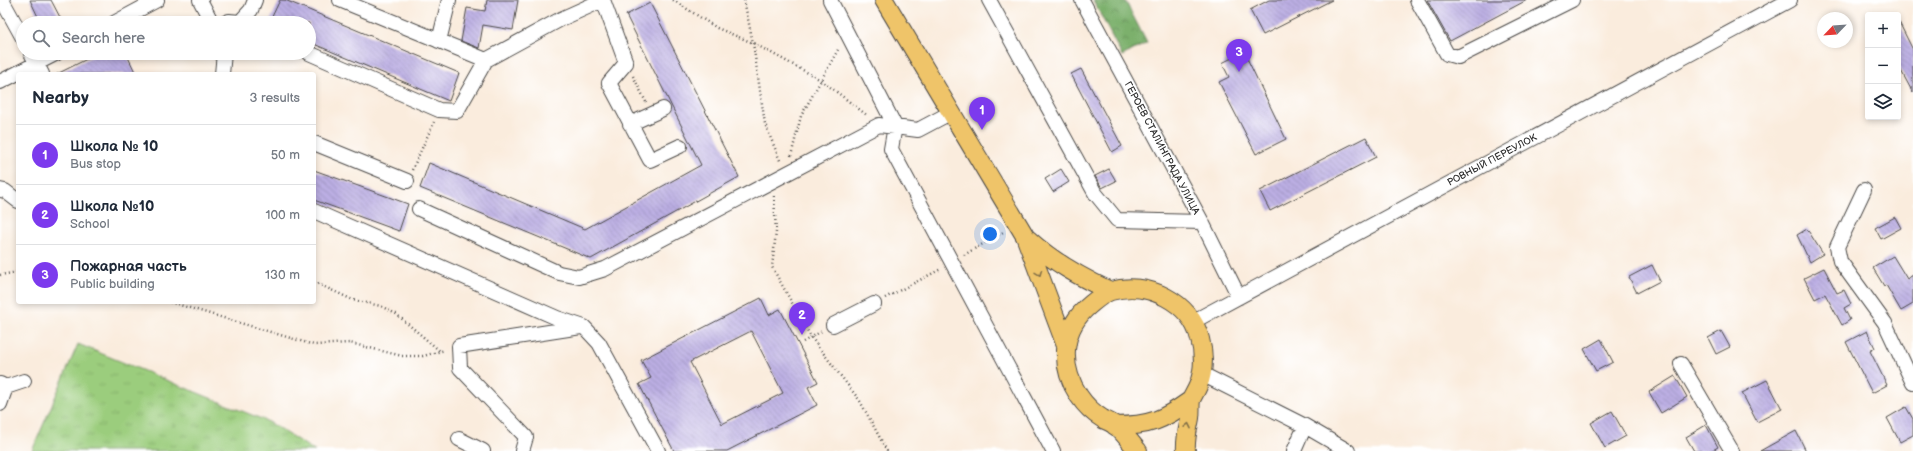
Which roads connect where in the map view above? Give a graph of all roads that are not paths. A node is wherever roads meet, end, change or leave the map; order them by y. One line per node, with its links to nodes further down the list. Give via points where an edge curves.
1 (2, 0): 18 (street)
2 (157, 0): 15 (street)
3 (200, 0): 16 (street)
4 (255, 0): 17 (street)
5 (340, 0): 19 (street)
6 (449, 0): 19 (street)
7 (603, 0): 22 (street); 30 (street, via 626,64 609,83)
8 (830, 0): 31 (street)
9 (884, 0): 29 (main road)
10 (989, 0): 40 (street, via 1095,193 1117,220)
11 (1082, 0): 40 (street, ГЕРОЕВ СТАЛИНГРАДА УЛИЦА)
12 (1417, 0): 13 (street, via 1447,54 1458,57)
13 (1572, 0)
14 (1790, 0): 43 (street, РОВНЫЙ ПЕРЕУЛОК)
15 (127, 16)
16 (208, 16)
17 (246, 16)
18 (16, 25)
19 (439, 41): 22 (street)
20 (316, 56): 22 (street, via 440,110 457,111)
21 (223, 60): 25 (street)
22 (486, 60)
23 (37, 64): 24 (street)
24 (21, 72)
25 (222, 72)
26 (16, 74): 27 (street)
27 (0, 82)
28 (657, 111): 30 (street)
29 (950, 113): 31 (street, via 918,130); 41 (main road)
30 (630, 124): 33 (street, via 650,160)
31 (895, 126): 38 (street, via 879,125 605,269 579,277 559,273); 62 (street, via 891,149)
32 (316, 144): 34 (street)
33 (680, 146)
34 (407, 181)
35 (0, 190): 37 (street)
36 (1864, 190): 52 (street, via 1837,247 1840,261 1885,323)
37 (16, 199)
38 (419, 209)
39 (316, 212): 47 (street)
40 (1202, 222): 43 (street, ГЕРОЕВ СТАЛИНГРАДА УЛИЦА)
41 (1021, 230): 42 (main road, via 1045,255 1066,269); 48 (main road, one-way to 48)
42 (1110, 291): 45 (main road, via 1134,287 1148,290 1169,299); 48 (main road, via 1079,316 1072,325)
43 (1239, 297): 45 (street, РОВНЫЙ ПЕРЕУЛОК)
44 (874, 304): 46 (street)
45 (1194, 321): 50 (main road, via 1200,339)
46 (833, 326)
47 (584, 327): 60 (street, via 459,346 460,368 526,437); 61 (street, via 599,343)
48 (1065, 343): 56 (main road, via 1067,372 1079,396 1087,407)
49 (1682, 364): 67 (street)
50 (1202, 374): 54 (main road); 57 (street)
51 (24, 381): 53 (street)
52 (1913, 383)
53 (3, 385): 55 (street)
54 (1191, 400): 56 (main road, via 1170,415 1151,423); 64 (main road, one-way to 54)
55 (0, 404)
56 (1115, 426): 63 (main road)
57 (1305, 426): 65 (street); 66 (street)
58 (459, 439): 59 (street)
59 (483, 451)
60 (522, 451)
61 (658, 451)
62 (1053, 451)
63 (1138, 451)
64 (1186, 451)
65 (1294, 451)
66 (1348, 451)
67 (1732, 451)

